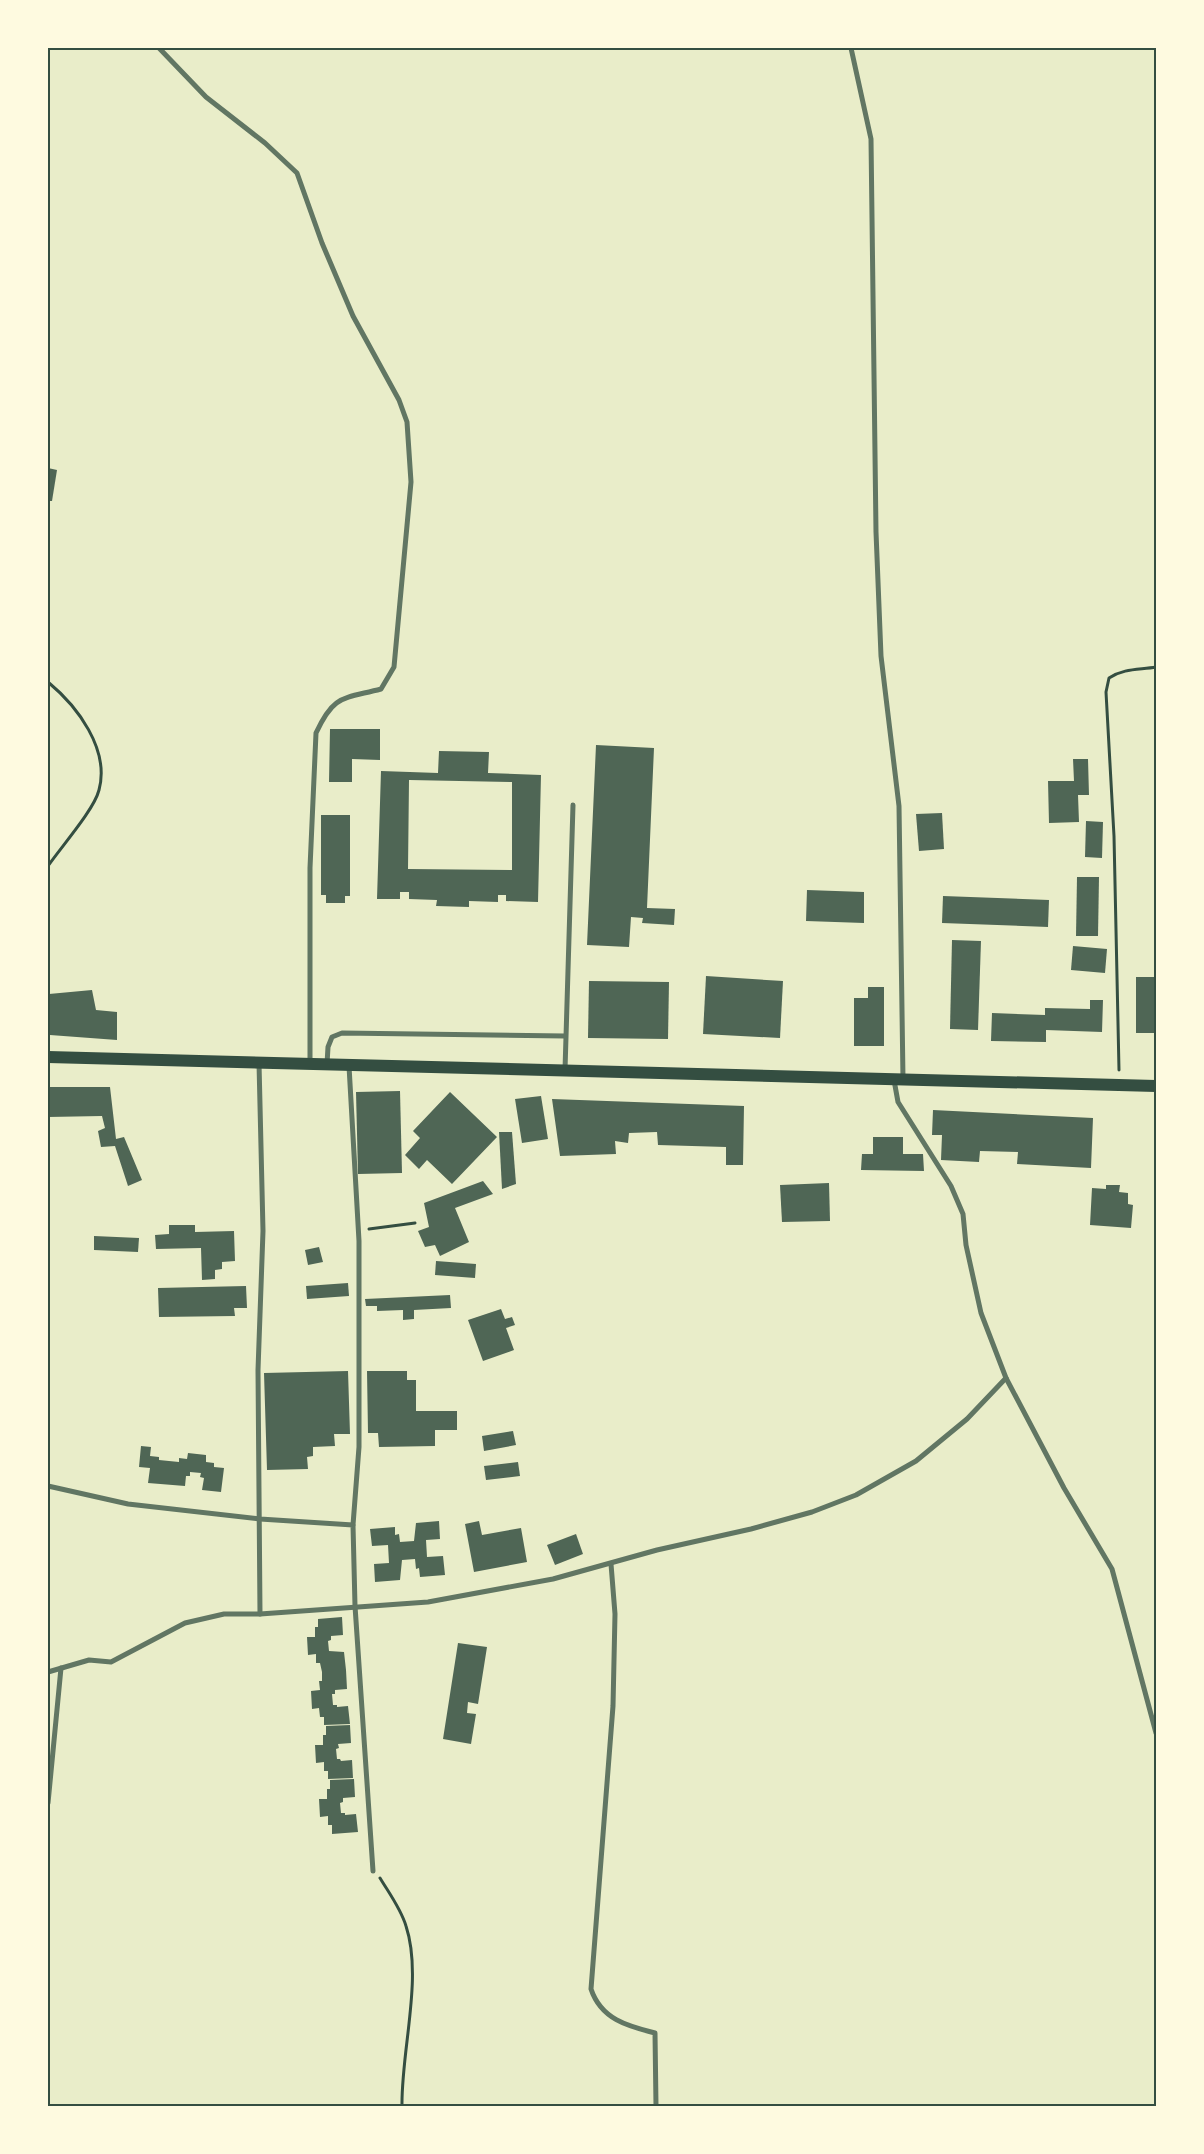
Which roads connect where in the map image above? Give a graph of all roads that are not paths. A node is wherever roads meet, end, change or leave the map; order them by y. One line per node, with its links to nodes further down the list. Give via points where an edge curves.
1 (159, 48): 7 (street, via 206,97 297,173 353,316 399,400 407,422 411,482 394,668 381,689 348,695 335,702 316,733 310,868)
2 (851, 48): 11 (street, via 871,139 876,532 881,656 899,806)
3 (573, 805): 4 (street)
4 (565, 1036): 8 (street, via 342,1032 332,1037); 10 (street)
5 (48, 1057): 6 (main road)
6 (259, 1062): 7 (main road); 15 (street, via 263,1231 258,1370)
7 (310, 1064): 8 (main road)
8 (327, 1065): 9 (main road)
9 (349, 1066): 10 (main road); 16 (street, via 358,1230 359,1447)
10 (565, 1071): 11 (main road)
11 (898, 1080): 12 (main road); 13 (street, via 898,1102 951,1186 964,1214 966,1245 981,1312)
12 (1156, 1086)
13 (1006, 1378): 17 (street, via 941,1442 856,1495 812,1512); 22 (street, via 1064,1488 1112,1569)
14 (48, 1486): 15 (street, via 128,1504)
15 (260, 1519): 16 (street); 19 (street)
16 (354, 1525): 18 (street)
17 (611, 1564): 18 (street, via 553,1579 428,1602); 25 (street, via 615,1614 613,1706 591,1989 602,2011 614,2019 655,2033)
18 (355, 1606): 19 (street); 24 (street)
19 (260, 1614): 20 (street, via 224,1614 185,1623 111,1662 88,1660)
20 (61, 1668): 21 (street); 23 (street)
21 (48, 1672)
22 (1156, 1733)
23 (48, 1803)
24 (373, 1870)
25 (656, 2106)

